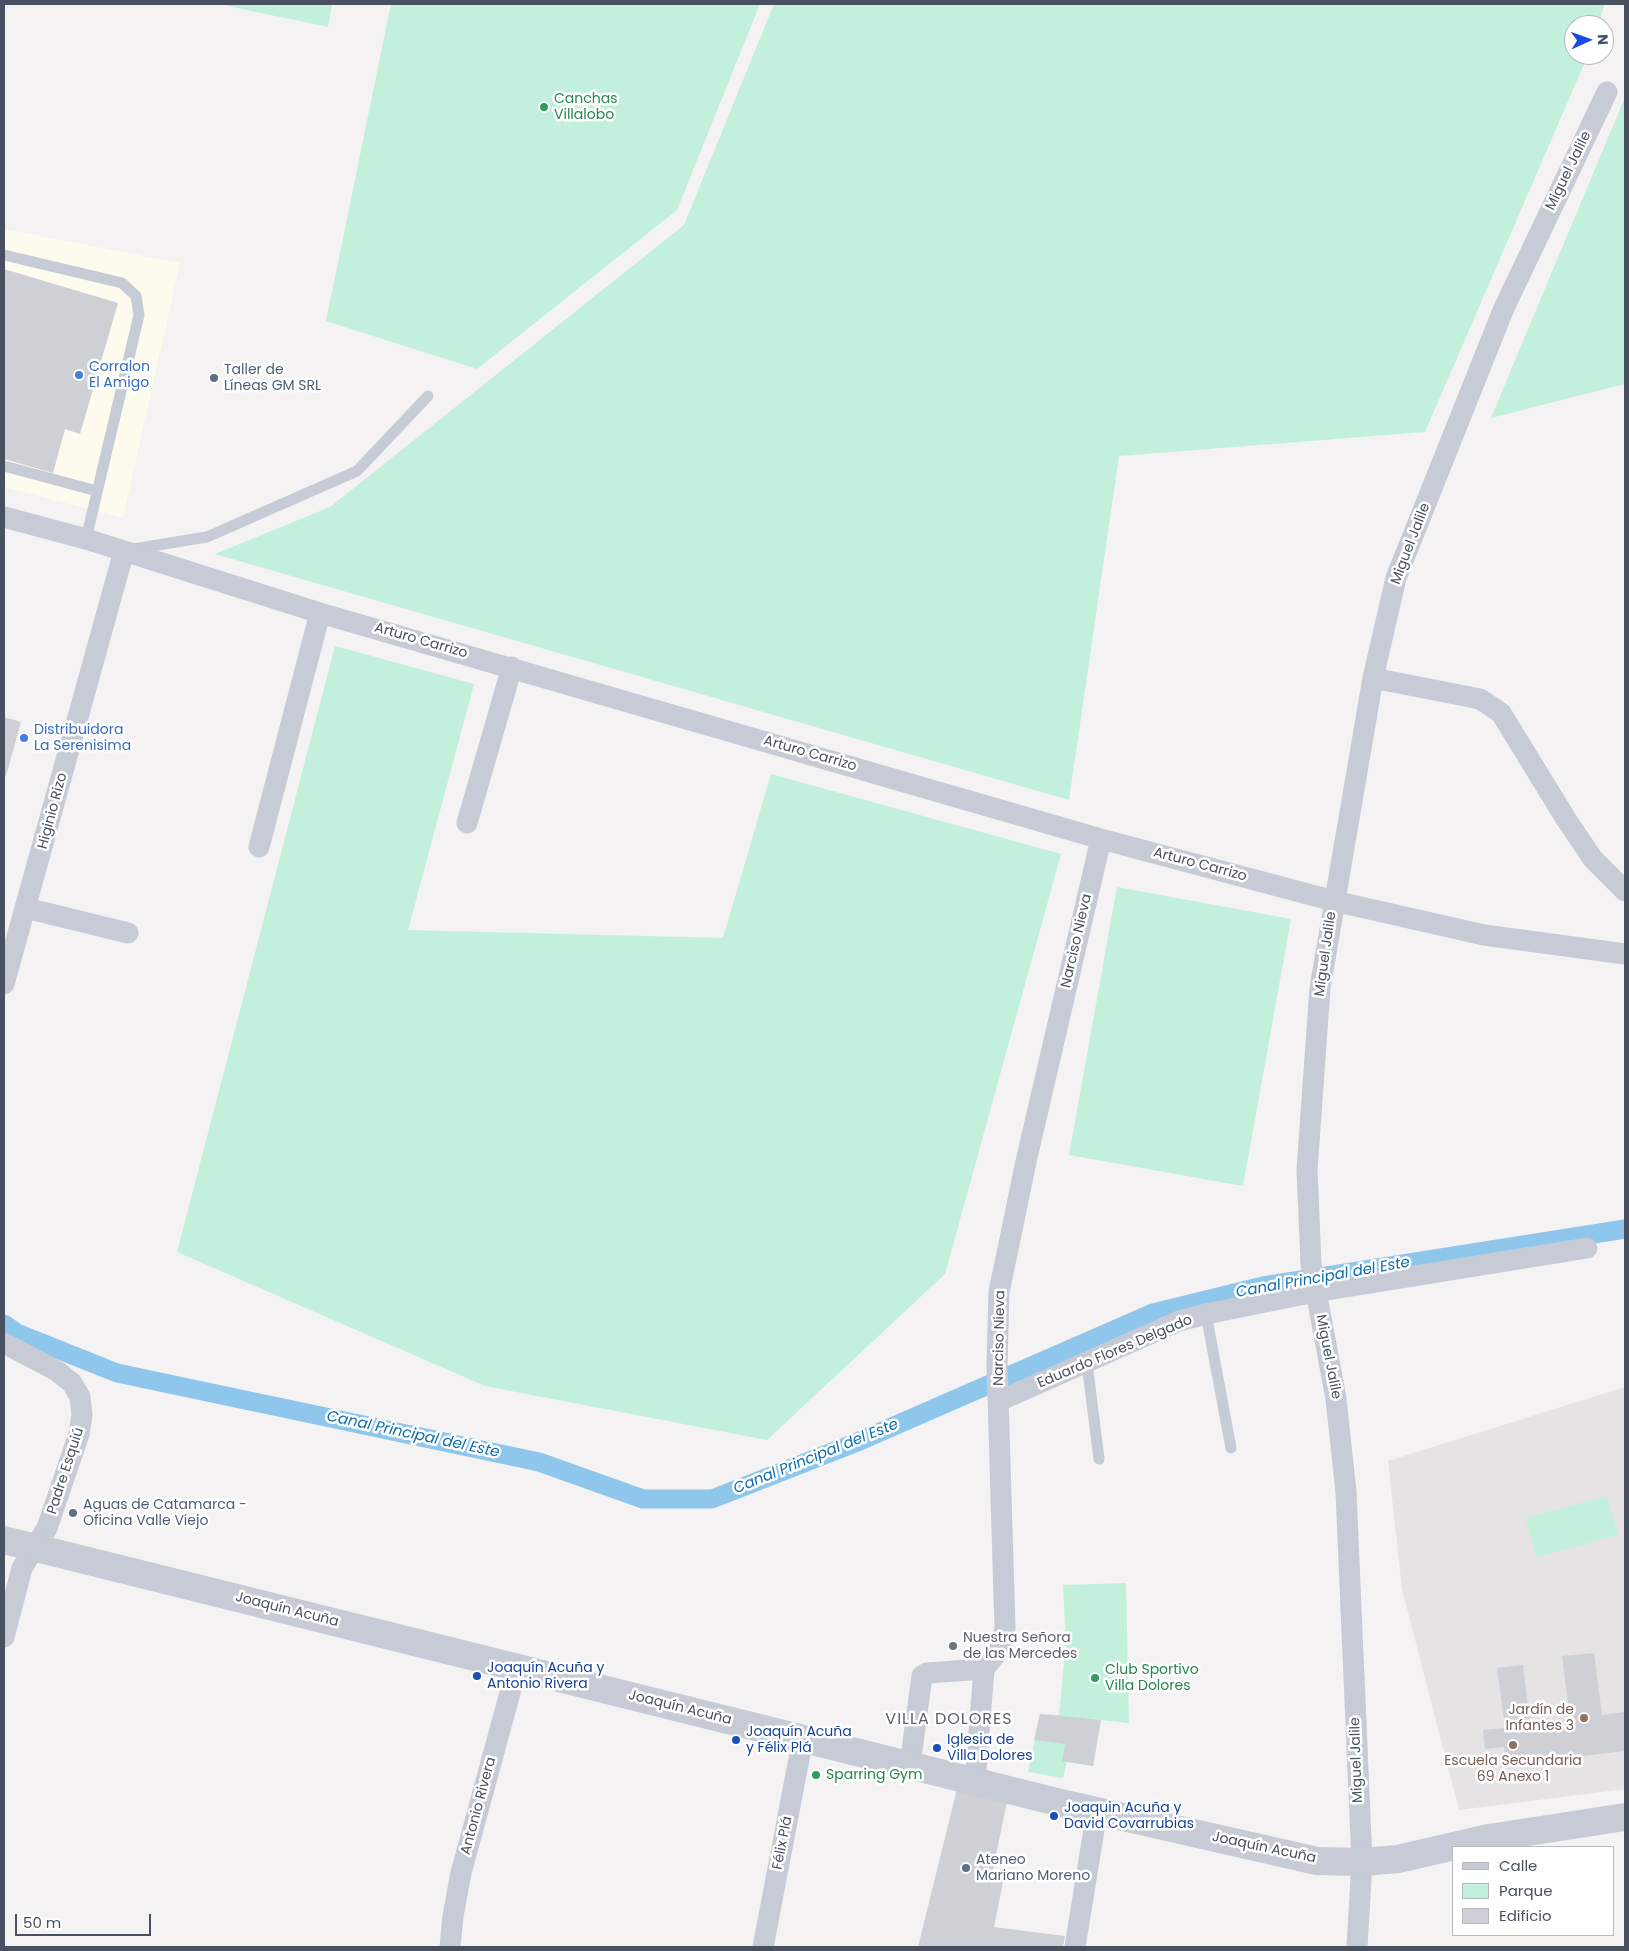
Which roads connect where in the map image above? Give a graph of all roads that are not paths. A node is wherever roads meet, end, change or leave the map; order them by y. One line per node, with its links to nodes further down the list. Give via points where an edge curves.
1 (1606, 92): 11 (street, Miguel Jalile, via 1504,308 1403,560)
2 (4, 255): 5 (lane, via 122,283 136,296 139,315)
3 (428, 396): 8 (lane, via 357,471 207,536)
4 (4, 466): 5 (lane)
5 (97, 491): 7 (lane)
6 (4, 516): 7 (street, Arturo Carrizo)
7 (86, 539): 8 (street, Arturo Carrizo)
8 (124, 551): 9 (street, Arturo Carrizo); 17 (street, Higinio Rizo)
9 (320, 613): 10 (street, Arturo Carrizo); 14 (street)
10 (512, 667): 12 (street); 13 (street, Arturo Carrizo)
11 (1373, 678): 15 (street, via 1480,699 1501,713 1593,859); 16 (street, Miguel Jalile)
12 (467, 823)
13 (1101, 839): 16 (street, Arturo Carrizo); 26 (street, Narciso Nieva, via 999,1292)
14 (259, 848)
15 (1625, 891)
16 (1334, 901): 19 (street, Arturo Carrizo, via 1484,935); 22 (street, Miguel Jalile, via 1320,988 1307,1170)
17 (26, 908): 18 (street); 20 (street, Higinio Rizo)
18 (128, 933)
19 (1625, 954)
20 (4, 984)
21 (1588, 1248): 22 (street, Eduardo Flores Delgado)
22 (1315, 1292): 23 (street, Eduardo Flores Delgado); 41 (street, Miguel Jalile, via 1336,1398 1346,1492)
23 (1206, 1314): 25 (street, Eduardo Flores Delgado, via 1179,1321); 27 (lane)
24 (4, 1343): 30 (street, Padre Esquiú, via 57,1371 72,1383 80,1397 79,1434 47,1528)
25 (1087, 1363): 26 (street, Eduardo Flores Delgado); 28 (lane)
26 (999, 1402): 33 (street, Narciso Nieva, via 1005,1628 1000,1648)
27 (1231, 1448)
28 (1099, 1459)
29 (4, 1540): 30 (street, Joaquín Acuña)
30 (36, 1547): 31 (street, Padre Esquiú, via 22,1568); 32 (street, Joaquín Acuña)
31 (4, 1637)
32 (517, 1667): 34 (street, Joaquín Acuña); 42 (street, Antonio Rivera, via 461,1873)
33 (984, 1669): 35 (street, via 922,1676); 36 (street)
34 (803, 1738): 35 (street, Joaquín Acuña); 43 (street, Félix Plá)
35 (910, 1765): 36 (street, Joaquín Acuña)
36 (975, 1782): 37 (street, Joaquín Acuña)
37 (1096, 1811): 41 (street, Joaquín Acuña, via 1317,1861); 44 (street)
38 (1625, 1816): 39 (street, Joaquín Acuña)
39 (1454, 1846)
40 (1452, 1847): 41 (street, Joaquín Acuña, via 1398,1859)
41 (1362, 1862): 45 (street, Miguel Jalile)
42 (450, 1947)
43 (763, 1947)
44 (1076, 1947)
45 (1357, 1947)

